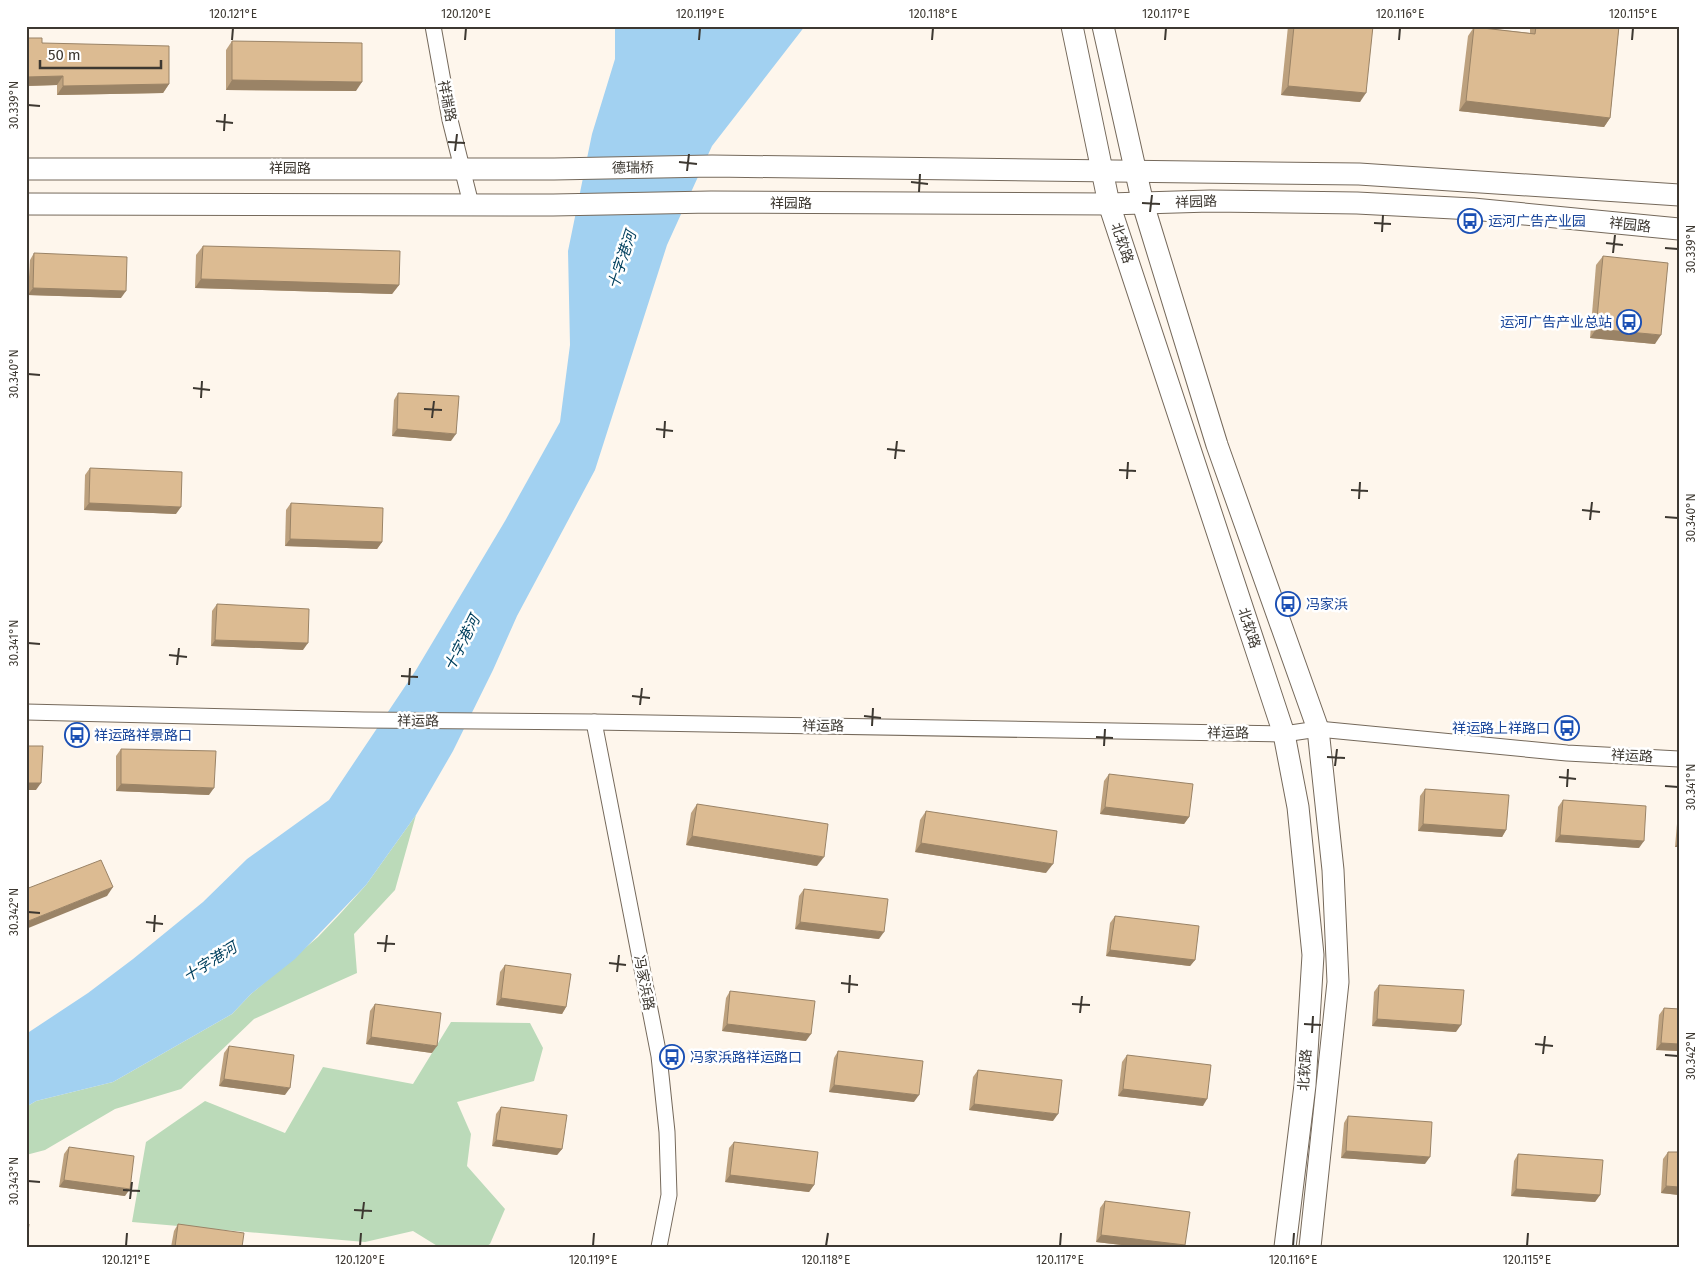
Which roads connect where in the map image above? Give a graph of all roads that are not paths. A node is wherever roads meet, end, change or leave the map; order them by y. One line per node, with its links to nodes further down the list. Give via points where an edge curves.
1 (433, 26): 4 (street, 祥瑞路)
2 (1072, 26): 7 (main road, 北软路)
3 (1103, 26): 8 (main road, 北软路)
4 (462, 168): 5 (main road, 祥园路); 6 (main road, 祥园路); 11 (street, 祥瑞路)
5 (26, 169)
6 (554, 169): 7 (main road, 德瑞桥, via 712,166)
7 (1102, 171): 8 (main road); 12 (main road, 北软路)
8 (1135, 171): 9 (main road, via 1359,174); 13 (main road, 北软路)
9 (1679, 195)
10 (26, 204): 11 (main road)
11 (471, 204): 12 (main road, 祥园路)
12 (1109, 204): 13 (main road, 祥园路); 18 (main road, 北软路)
13 (1143, 204): 14 (main road, 祥园路, via 1210,201 1357,203 1473,209); 17 (main road, 北软路, via 1217,445)
14 (1679, 229)
15 (26, 712): 16 (street, 祥运路)
16 (594, 722): 18 (street, 祥运路); 20 (street, 冯家浜路, via 659,1056 667,1132 669,1195)
17 (1318, 729): 18 (street, 祥运路); 19 (street, 祥运路, via 1567,753); 22 (main road, 北软路, via 1333,870 1338,982)
18 (1284, 734): 21 (main road, 北软路, via 1298,807 1312,955 1305,1086)
19 (1679, 759)
20 (659, 1247)
21 (1285, 1247)
22 (1310, 1247)

